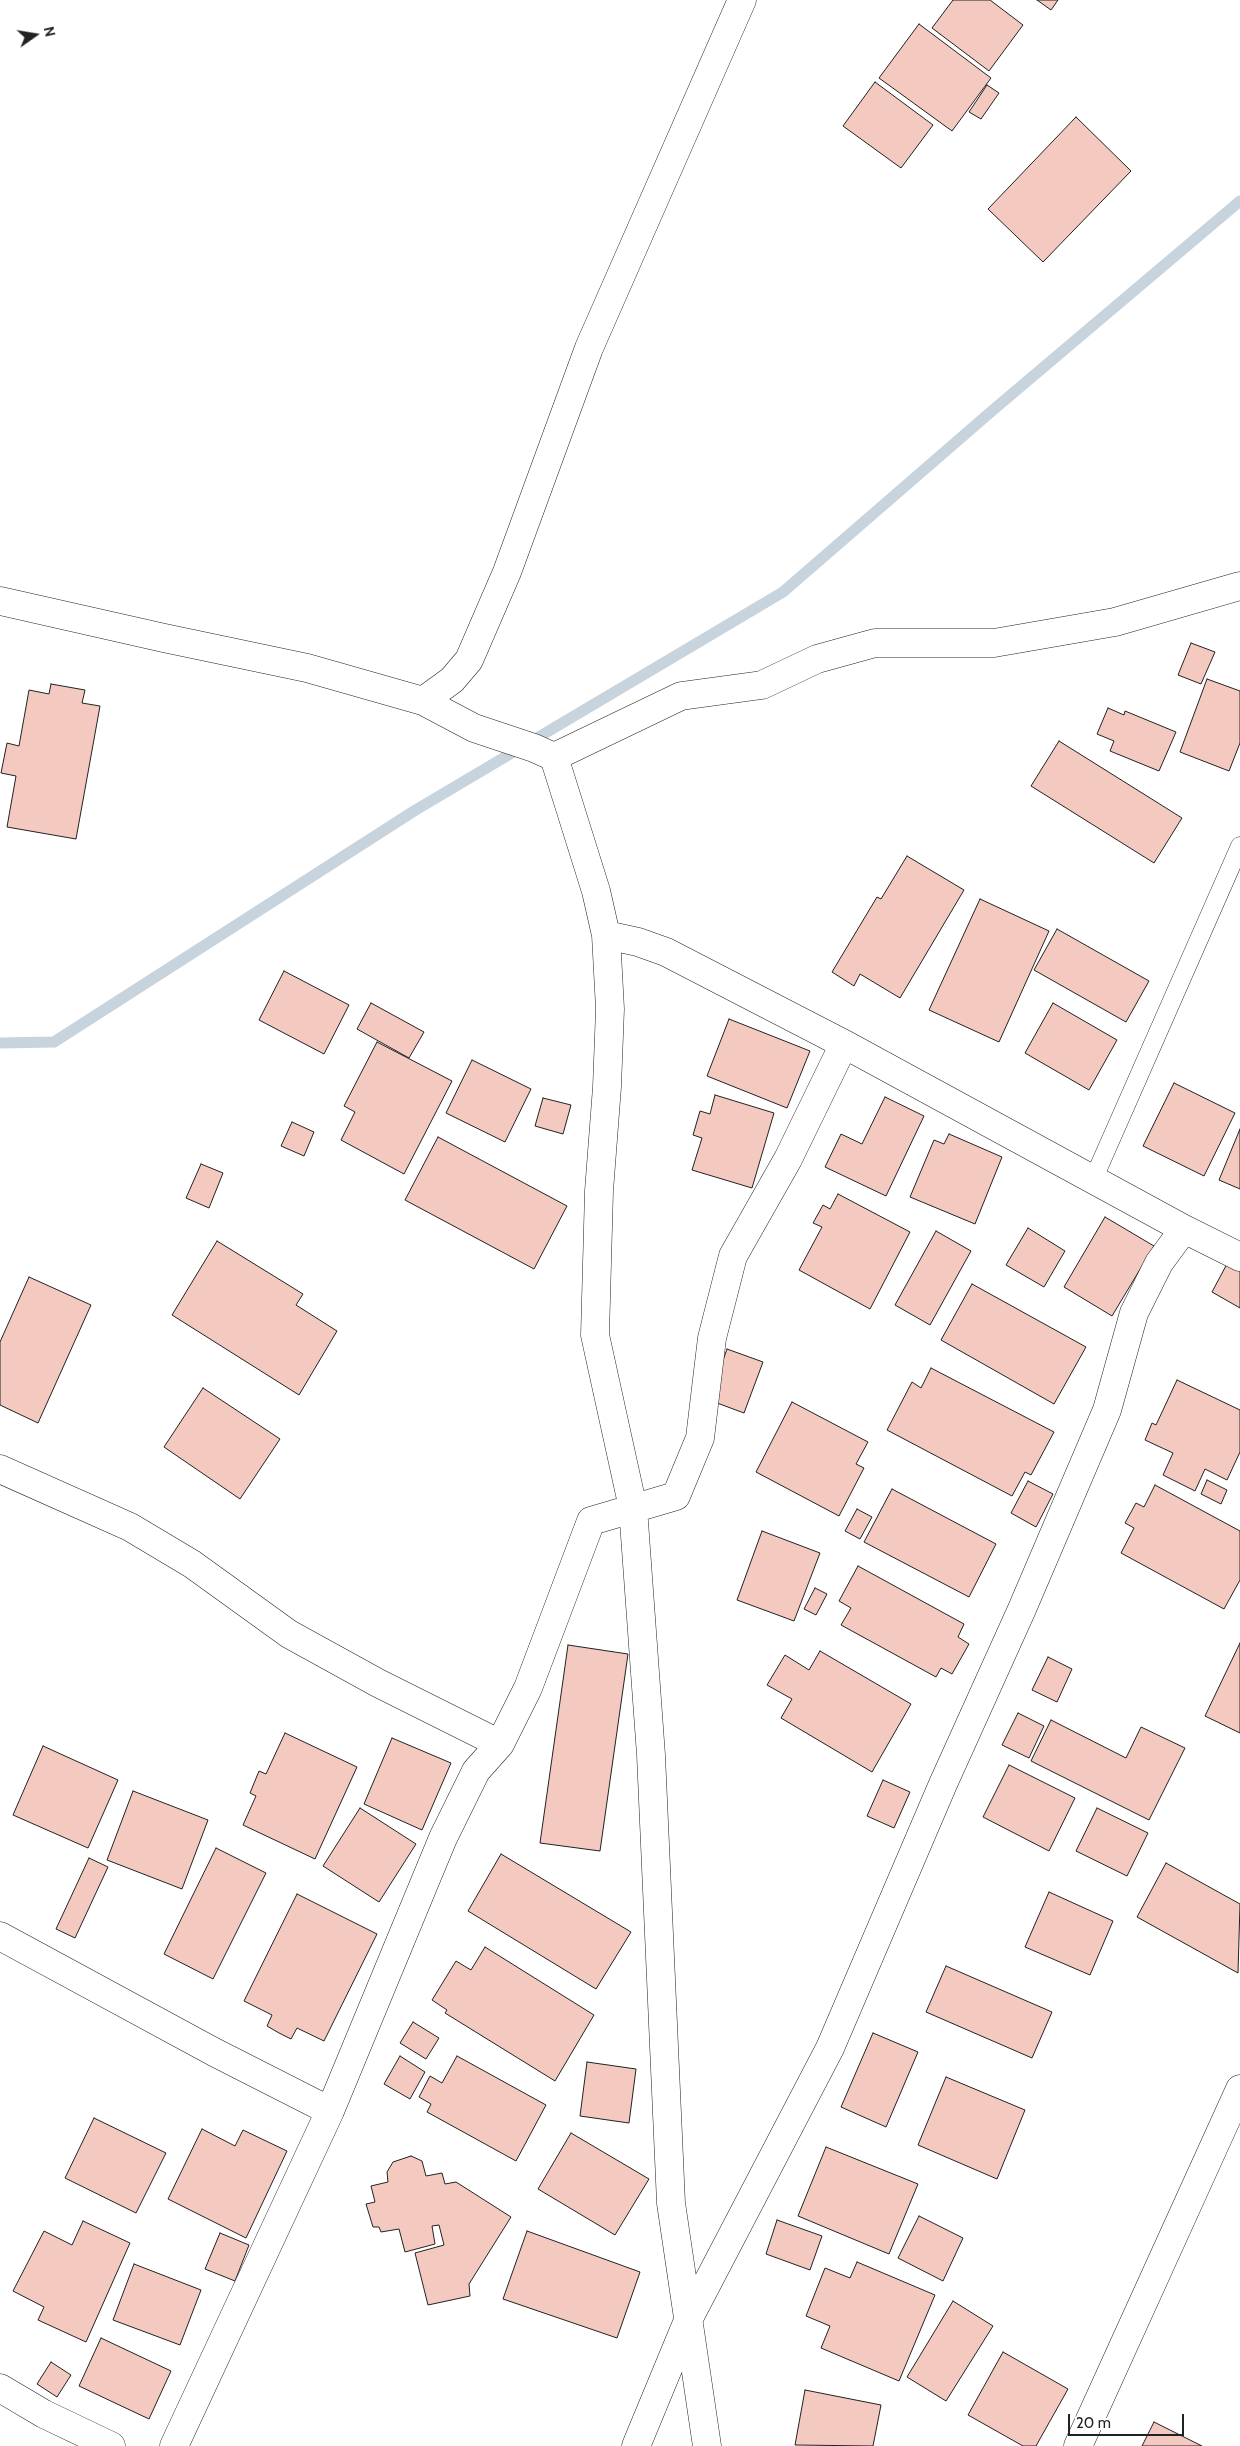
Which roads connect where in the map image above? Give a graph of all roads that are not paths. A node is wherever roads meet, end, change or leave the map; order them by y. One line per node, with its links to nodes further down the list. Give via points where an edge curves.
1 (742, 0): 4 (street, via 589,348 507,572 468,660 452,680)
2 (1240, 586): 5 (street, via 1115,622 994,643 875,643 816,659 762,685 681,696)
3 (0, 601): 4 (street, via 307,668)
4 (424, 701): 5 (street, via 474,728)
5 (554, 757): 7 (street, via 596,891)
6 (1240, 846): 9 (lane)
7 (606, 934): 8 (street, via 666,952); 13 (street, via 610,1009 608,1087 599,1191 595,1335)
8 (844, 1044): 9 (street); 13 (street, via 788,1159 732,1256 712,1338 700,1438 676,1496)
9 (1093, 1180): 10 (street)
10 (1184, 1229): 11 (street); 18 (street, via 1160,1264 1134,1313 1107,1410 830,2048)
11 (1240, 1257)
12 (0, 1469): 14 (street, via 130,1527 192,1564 289,1634)
13 (633, 1508): 14 (street, via 591,1521 528,1688); 18 (street, via 651,1755 671,2203)
14 (500, 1744): 17 (street, via 476,1771 443,1838)
15 (0, 1936): 17 (street)
16 (1240, 2089): 24 (street)
17 (330, 2111): 21 (street)
18 (689, 2318): 22 (street); 23 (street)
19 (0, 2388): 20 (street, via 44,2414)
20 (111, 2446)
21 (174, 2446)
22 (636, 2446)
23 (707, 2446)
24 (1078, 2446)

